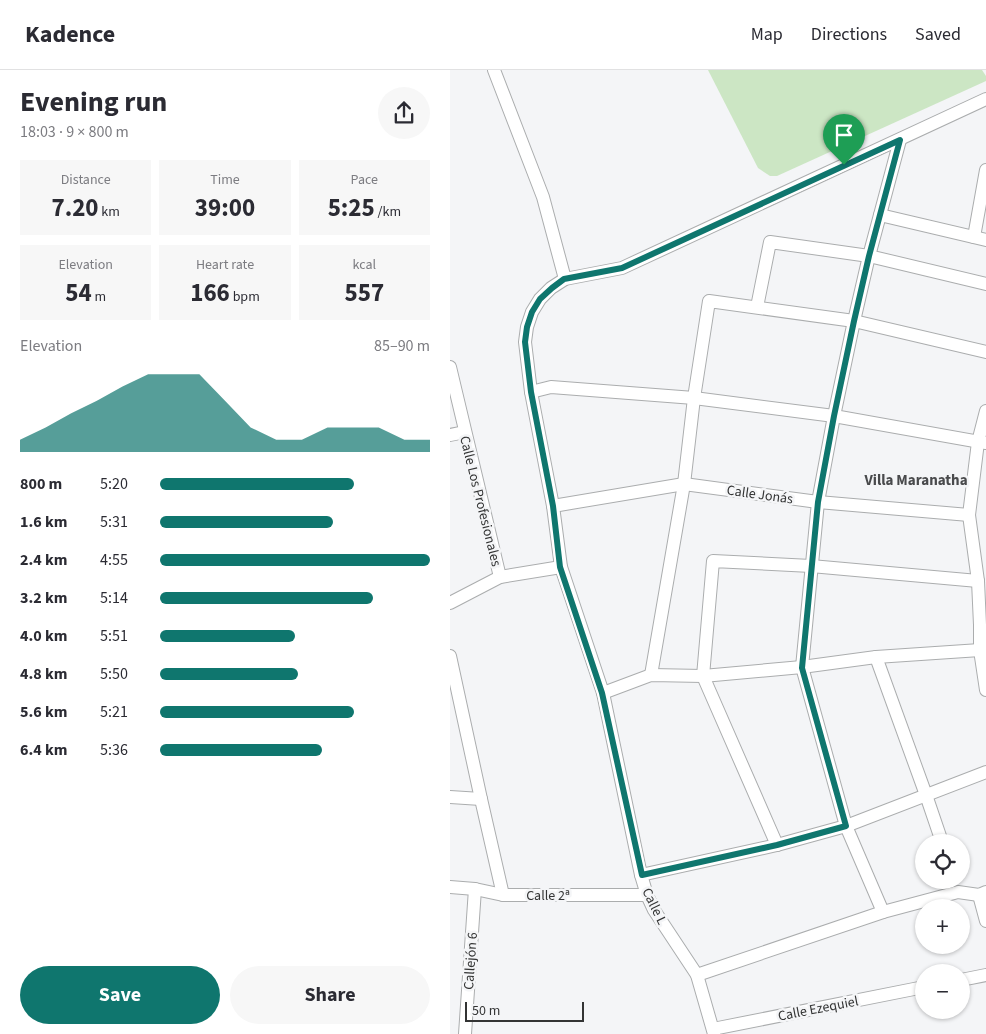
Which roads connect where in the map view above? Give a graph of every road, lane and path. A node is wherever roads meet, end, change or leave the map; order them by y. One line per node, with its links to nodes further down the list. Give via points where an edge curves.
1 (494, 70): 8 (street, via 543,197)
2 (986, 100): 3 (street)
3 (900, 140): 5 (street); 8 (street, via 622,268)
4 (986, 170): 6 (street)
5 (880, 215): 6 (street); 7 (street)
6 (980, 238)
7 (869, 256): 9 (street); 10 (street, via 770,242); 11 (street)
8 (564, 279): 14 (street, Calle L, via 540,299 527,327 525,342)
9 (986, 284)
10 (757, 307): 11 (street); 15 (street, via 709,301)
11 (854, 321): 12 (street); 17 (street)
12 (986, 352)
13 (450, 367): 18 (street, Calle Los Profesionales)
14 (531, 392): 15 (street, via 551,388); 23 (street, Calle L)
15 (694, 398): 17 (street); 21 (street)
16 (986, 412): 20 (street)
17 (834, 416): 20 (street); 22 (street)
18 (464, 432): 19 (street); 27 (street, Calle Los Profesionales)
19 (450, 435)
20 (982, 443): 24 (street)
21 (684, 484): 22 (street, Calle Jonás); 23 (street, Calle Jonás); 35 (street)
22 (818, 502): 24 (street, Calle Jonás); 25 (street)
23 (553, 506): 26 (street, Calle L)
24 (969, 515): 28 (street)
25 (811, 566): 28 (street); 34 (street); 36 (street, via 713,560)
26 (560, 567): 27 (street); 38 (street, Calle L)
27 (500, 577): 29 (street)
28 (978, 581): 30 (street)
29 (450, 603)
30 (983, 625): 31 (street)
31 (980, 650): 33 (street); 37 (street)
32 (450, 656): 42 (street)
33 (876, 657): 34 (street); 40 (street)
34 (802, 668): 36 (street); 43 (street)
35 (651, 675): 36 (street); 38 (street)
36 (703, 676): 45 (street)
37 (986, 690)
38 (602, 693): 46 (street, Calle L)
39 (986, 772): 40 (street)
40 (926, 795): 43 (street); 44 (street)
41 (450, 797): 42 (street)
42 (481, 799): 52 (street)
43 (846, 826): 45 (street); 54 (street)
44 (939, 834)
45 (777, 845): 46 (street)
46 (642, 875): 53 (street, Calle L)
47 (450, 887): 48 (street, Calle 2ª)
48 (475, 889): 52 (street, Calle 2ª); 61 (street, Callejón 6)
49 (948, 889): 54 (street)
50 (967, 889): 51 (street)
51 (982, 893): 55 (street)
52 (503, 895): 53 (street, Calle 2ª)
53 (647, 895): 56 (street, Calle L)
54 (883, 912): 56 (street)
55 (986, 921)
56 (697, 975): 60 (street, Calle L)
57 (986, 975): 58 (street)
58 (970, 978)
59 (915, 989): 60 (street, Calle Ezequiel)
60 (713, 1031)
61 (465, 1034)

